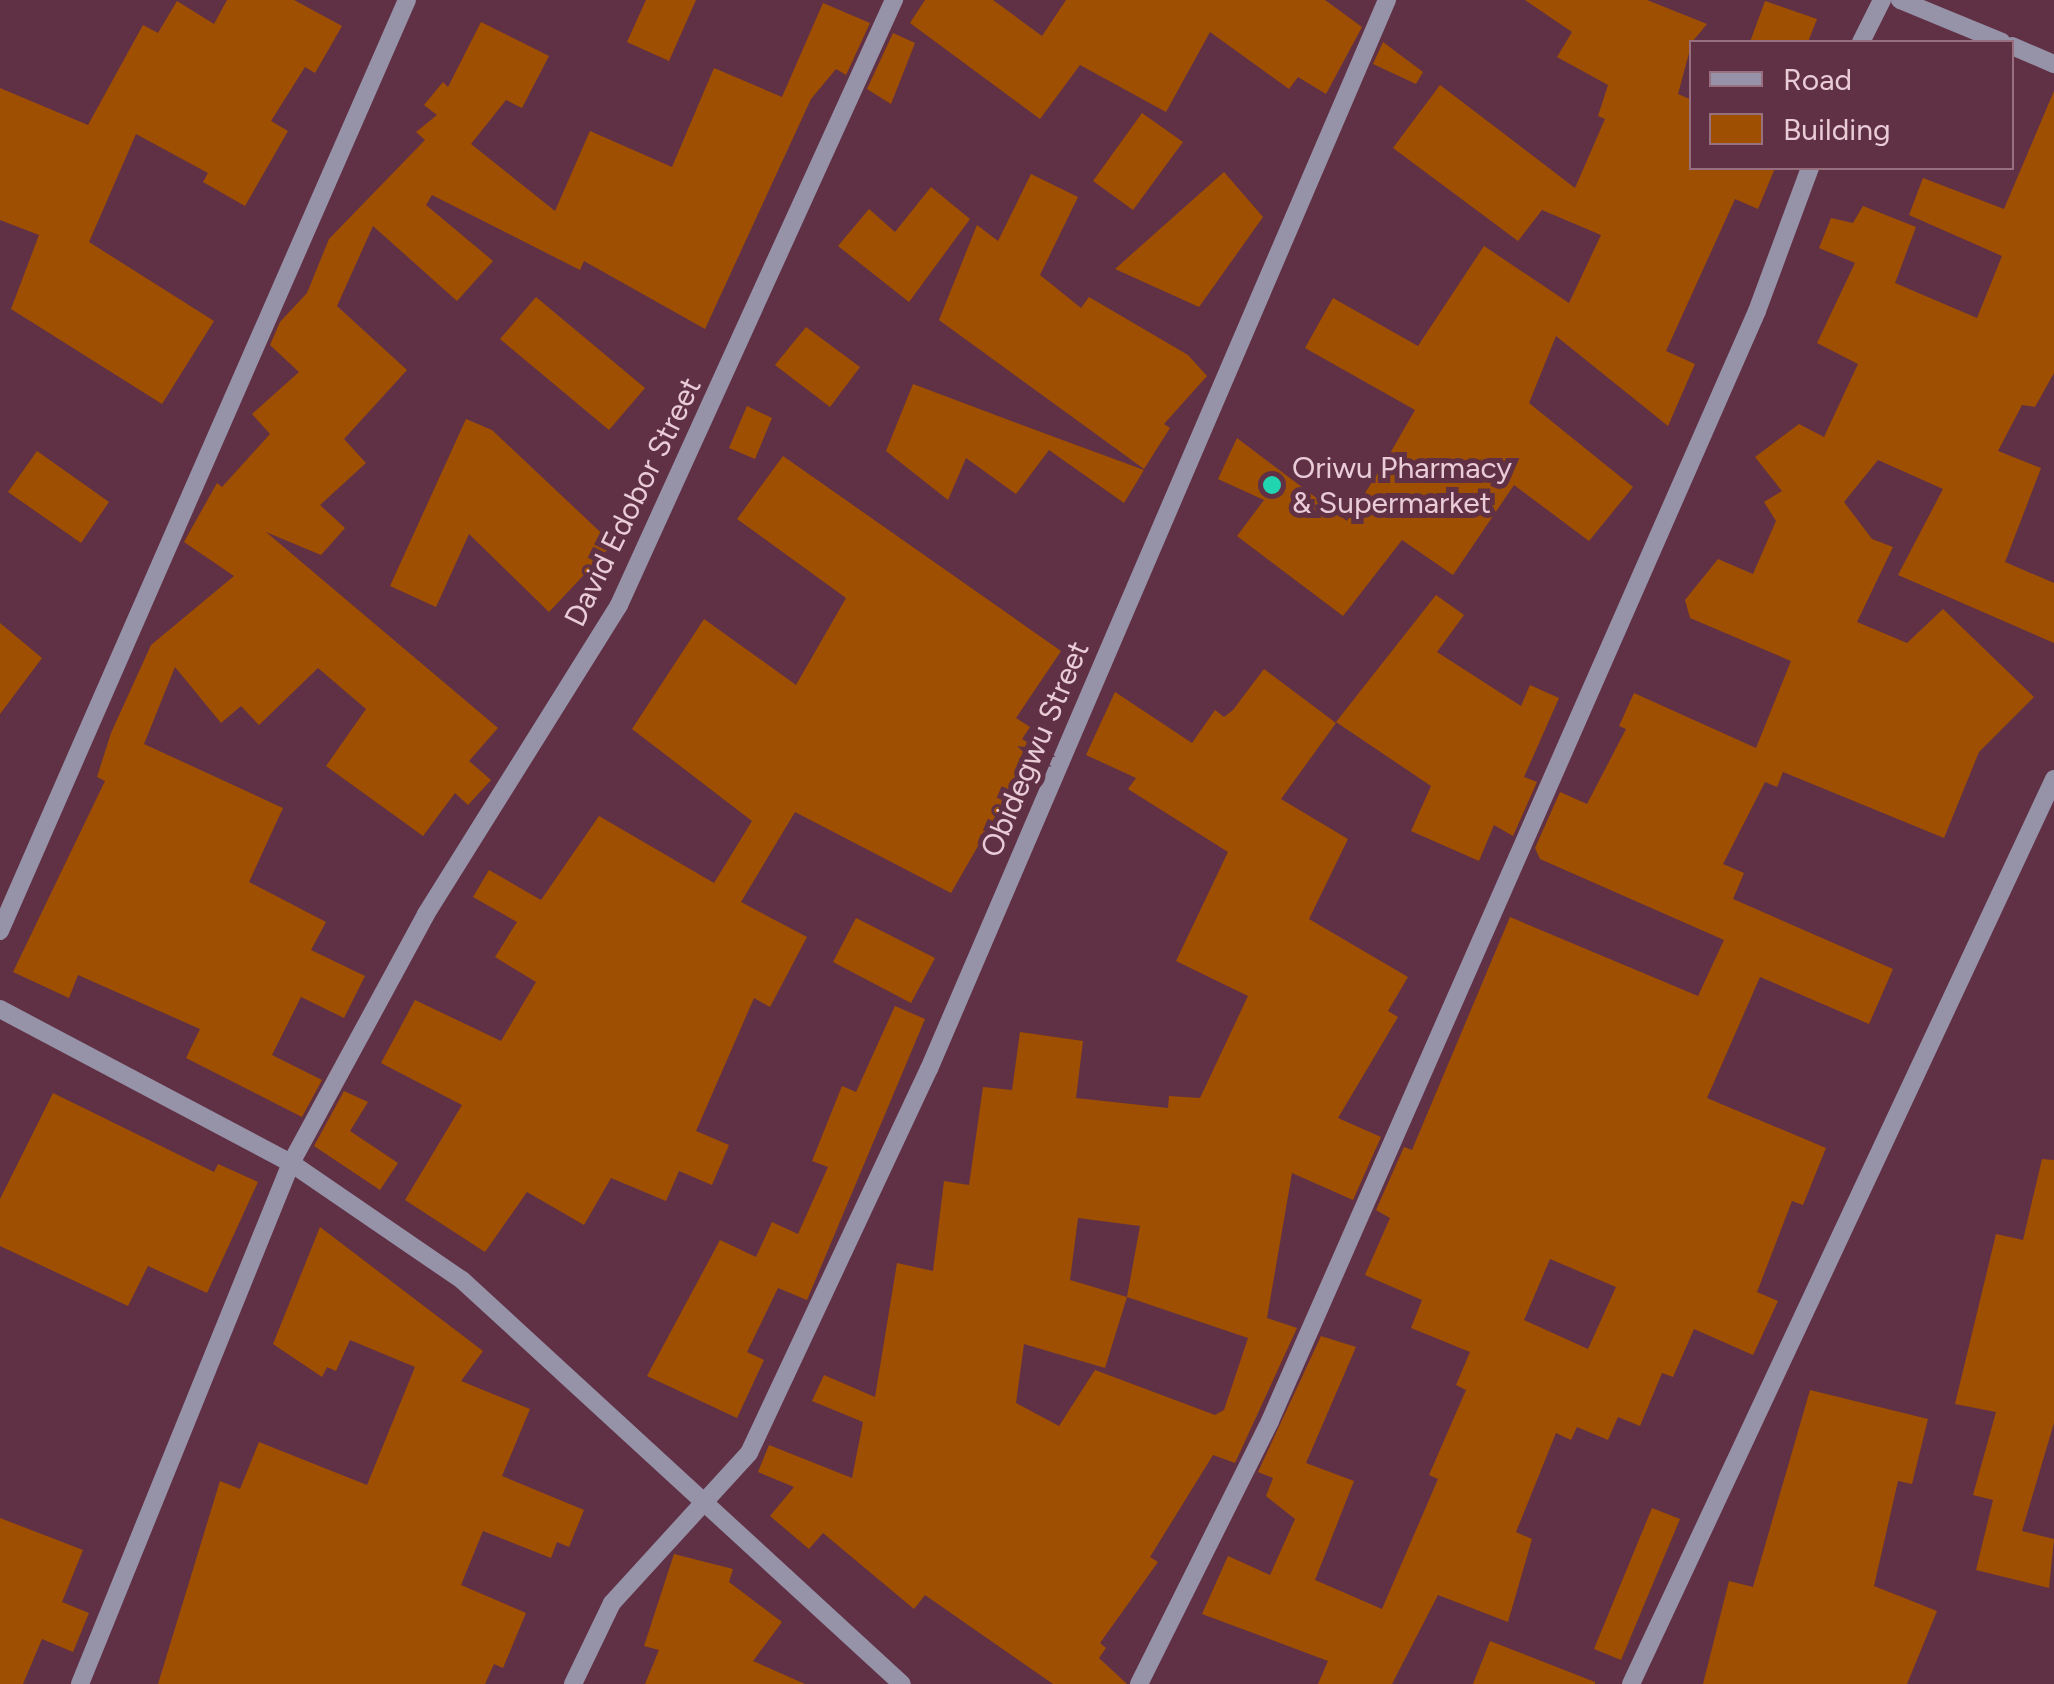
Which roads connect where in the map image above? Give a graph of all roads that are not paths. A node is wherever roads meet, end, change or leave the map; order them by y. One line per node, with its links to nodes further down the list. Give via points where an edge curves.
1 (408, 0): 12 (street)
2 (894, 0): 14 (street, David Edobor Street, via 619,606 426,914)
3 (1387, 0): 15 (street, Obidegwu Street, via 929,1069 749,1454)
4 (1882, 0): 6 (street)
5 (1900, 0): 7 (street)
6 (1862, 40)
7 (1997, 40)
8 (2014, 47): 9 (street)
9 (2054, 64)
10 (1809, 170): 19 (street, via 1756,311 1270,1421)
11 (2054, 779): 20 (street)
12 (0, 931)
13 (0, 1009): 14 (street)
14 (290, 1162): 15 (street, via 462,1280); 16 (street, David Edobor Street)
15 (708, 1507): 17 (street, Obidegwu Street, via 661,1544 612,1603); 18 (street)
16 (80, 1684)
17 (574, 1684)
18 (902, 1684)
19 (1140, 1684)
20 (1631, 1684)

